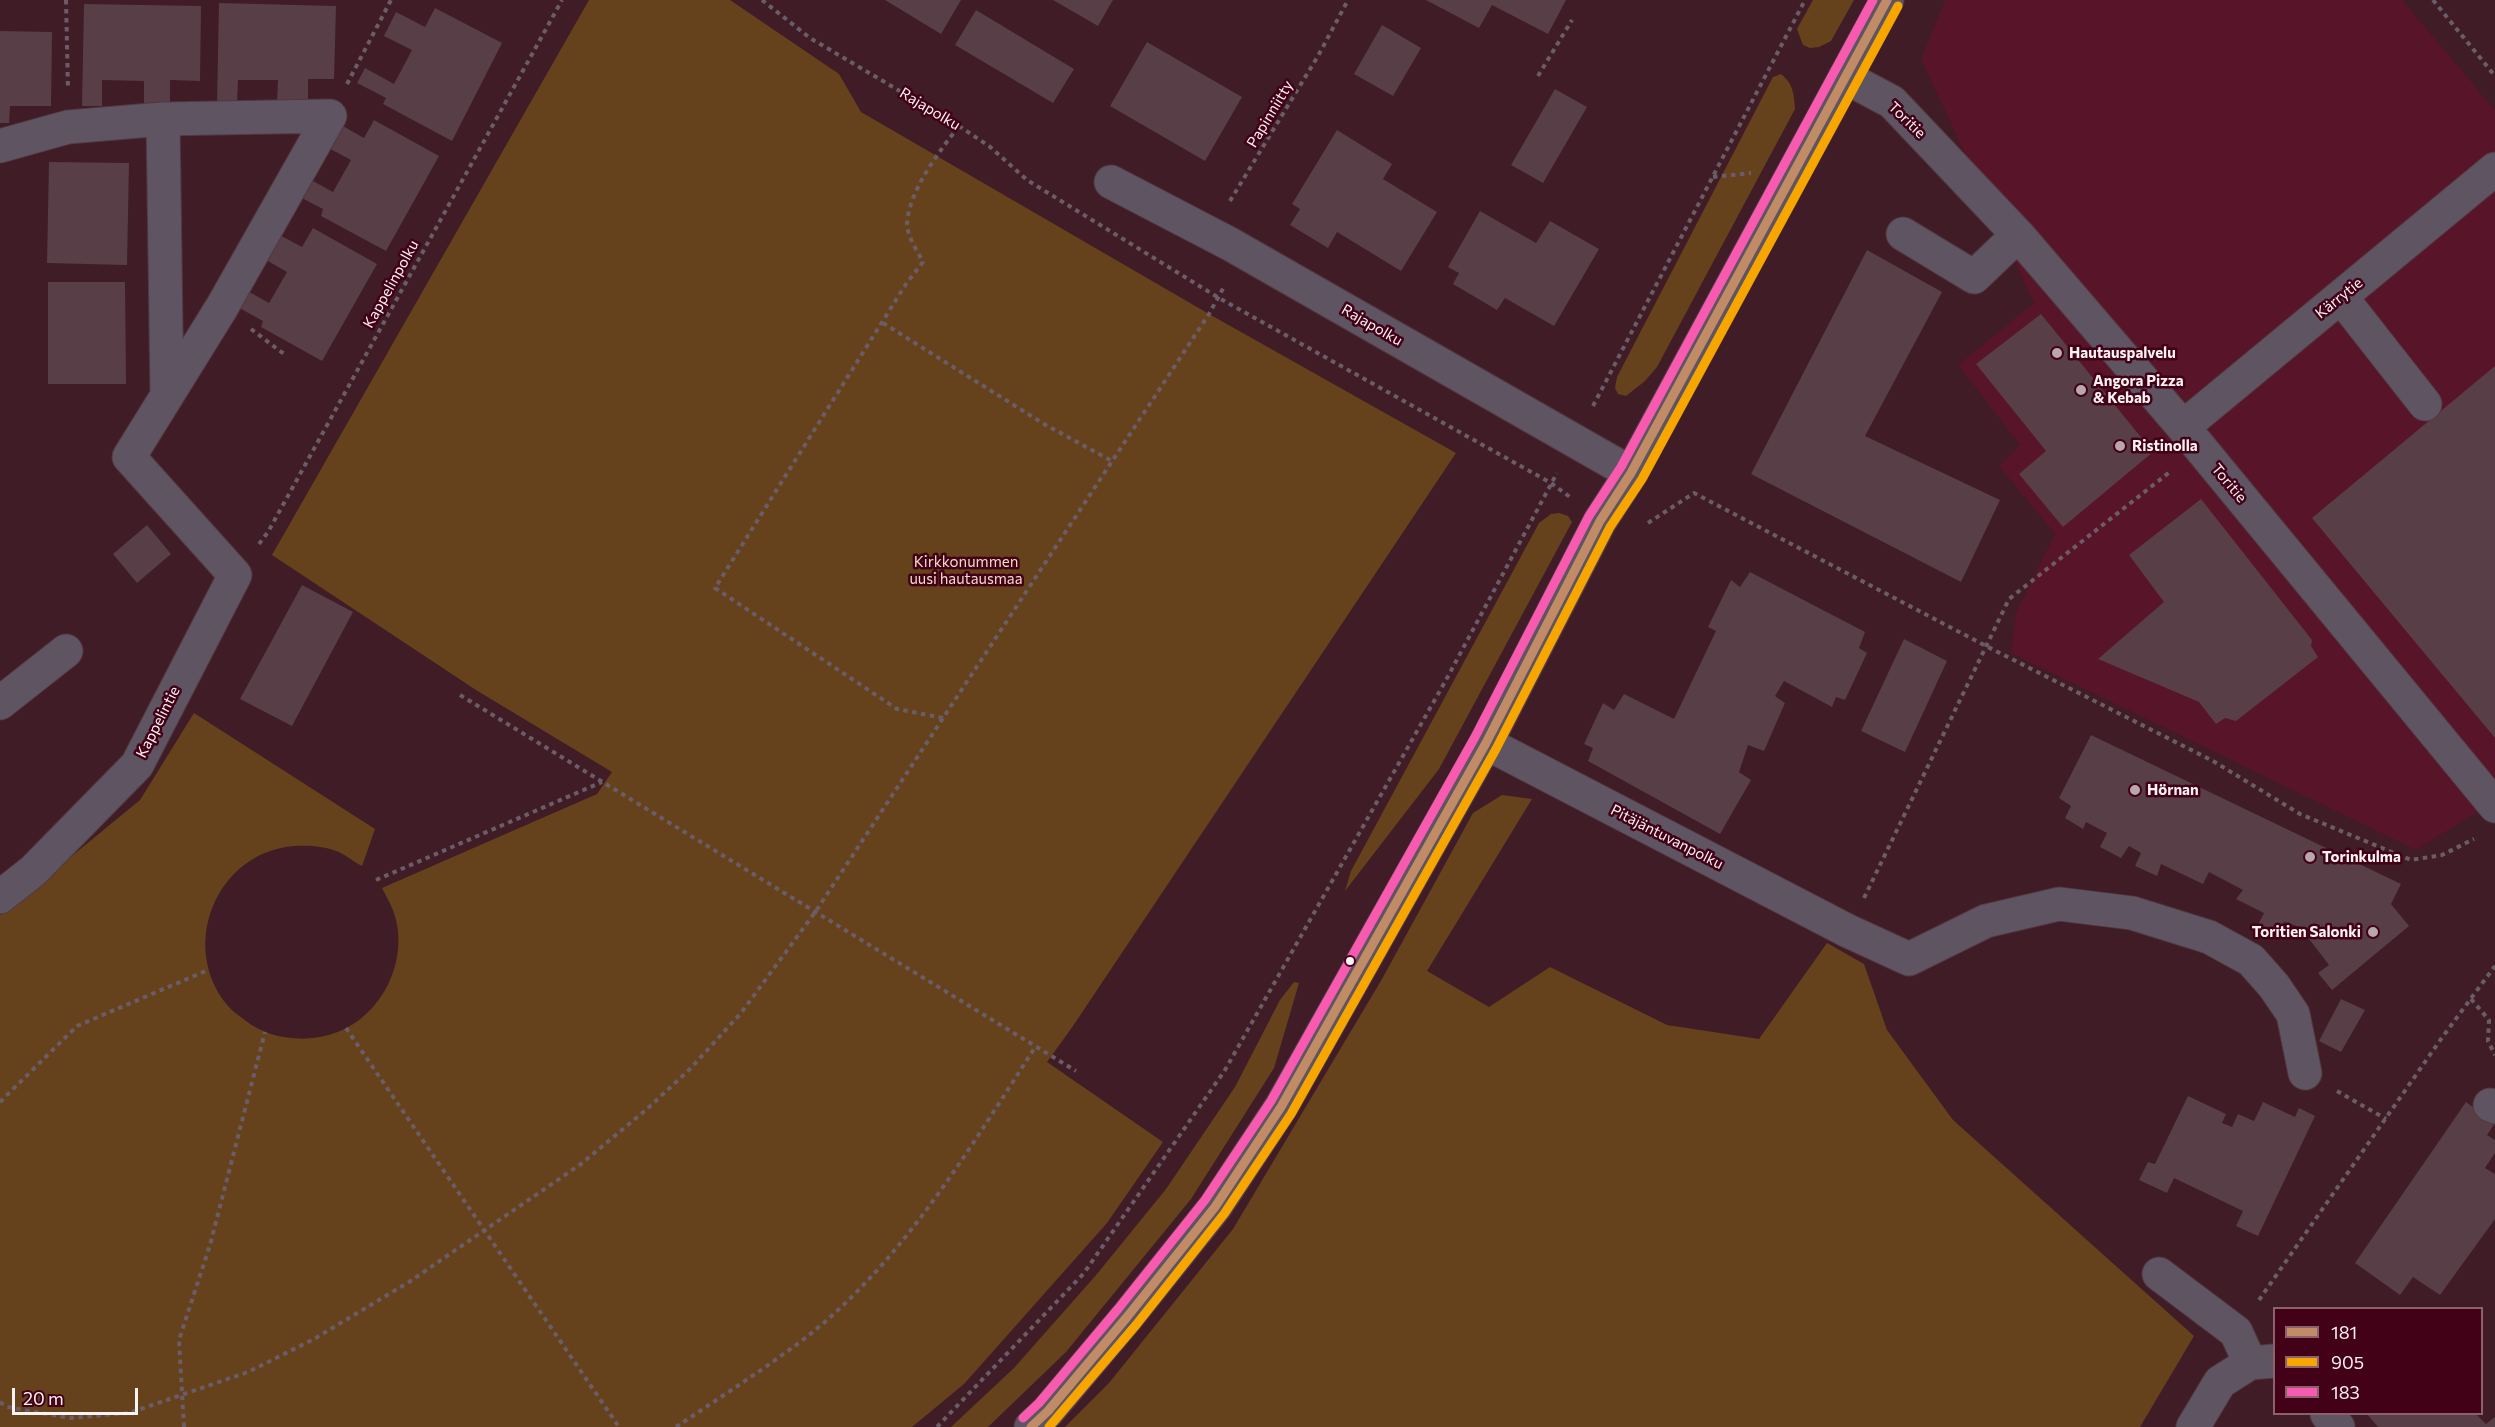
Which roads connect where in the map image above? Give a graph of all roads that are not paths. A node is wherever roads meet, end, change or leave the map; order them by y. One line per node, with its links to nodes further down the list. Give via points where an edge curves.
1 (1887, 0): 2 (street)
2 (1845, 77): 8 (street, Toritie, via 1892,102); 13 (street)
3 (163, 119): 4 (street, via 68,127); 10 (street); 10 (street, via 330,116)
4 (0, 146)
5 (2495, 169): 9 (street, Kärrytie)
6 (1111, 182): 13 (street, Rajapolku, via 1230,244)
7 (1903, 234): 8 (street, via 1974,277)
8 (2018, 236): 12 (street, Toritie)
9 (2341, 297): 11 (street); 12 (street, Kärrytie)
10 (167, 396): 18 (street, Kappelintie, via 129,457 235,575 137,765 33,871)
11 (2425, 404)
12 (2191, 437): 17 (street, Toritie)
13 (1630, 473): 16 (street, via 1600,521)
14 (66, 651): 15 (street)
15 (0, 703)
16 (1486, 742): 19 (street, Pitäjäntuvanpolku, via 1909,959 1986,921 2060,904 2133,913 2209,937 2251,960 2274,986 2293,1014); 23 (street, via 1281,1107 1228,1187 1127,1317)
17 (2488, 820)
18 (0, 897)
19 (2305, 1073)
20 (2159, 1274): 21 (street, via 2236,1332)
21 (2262, 1362): 24 (street, via 2220,1382)
22 (2329, 1415): 25 (street)
23 (1031, 1427)
24 (2193, 1427)
25 (2338, 1427)

